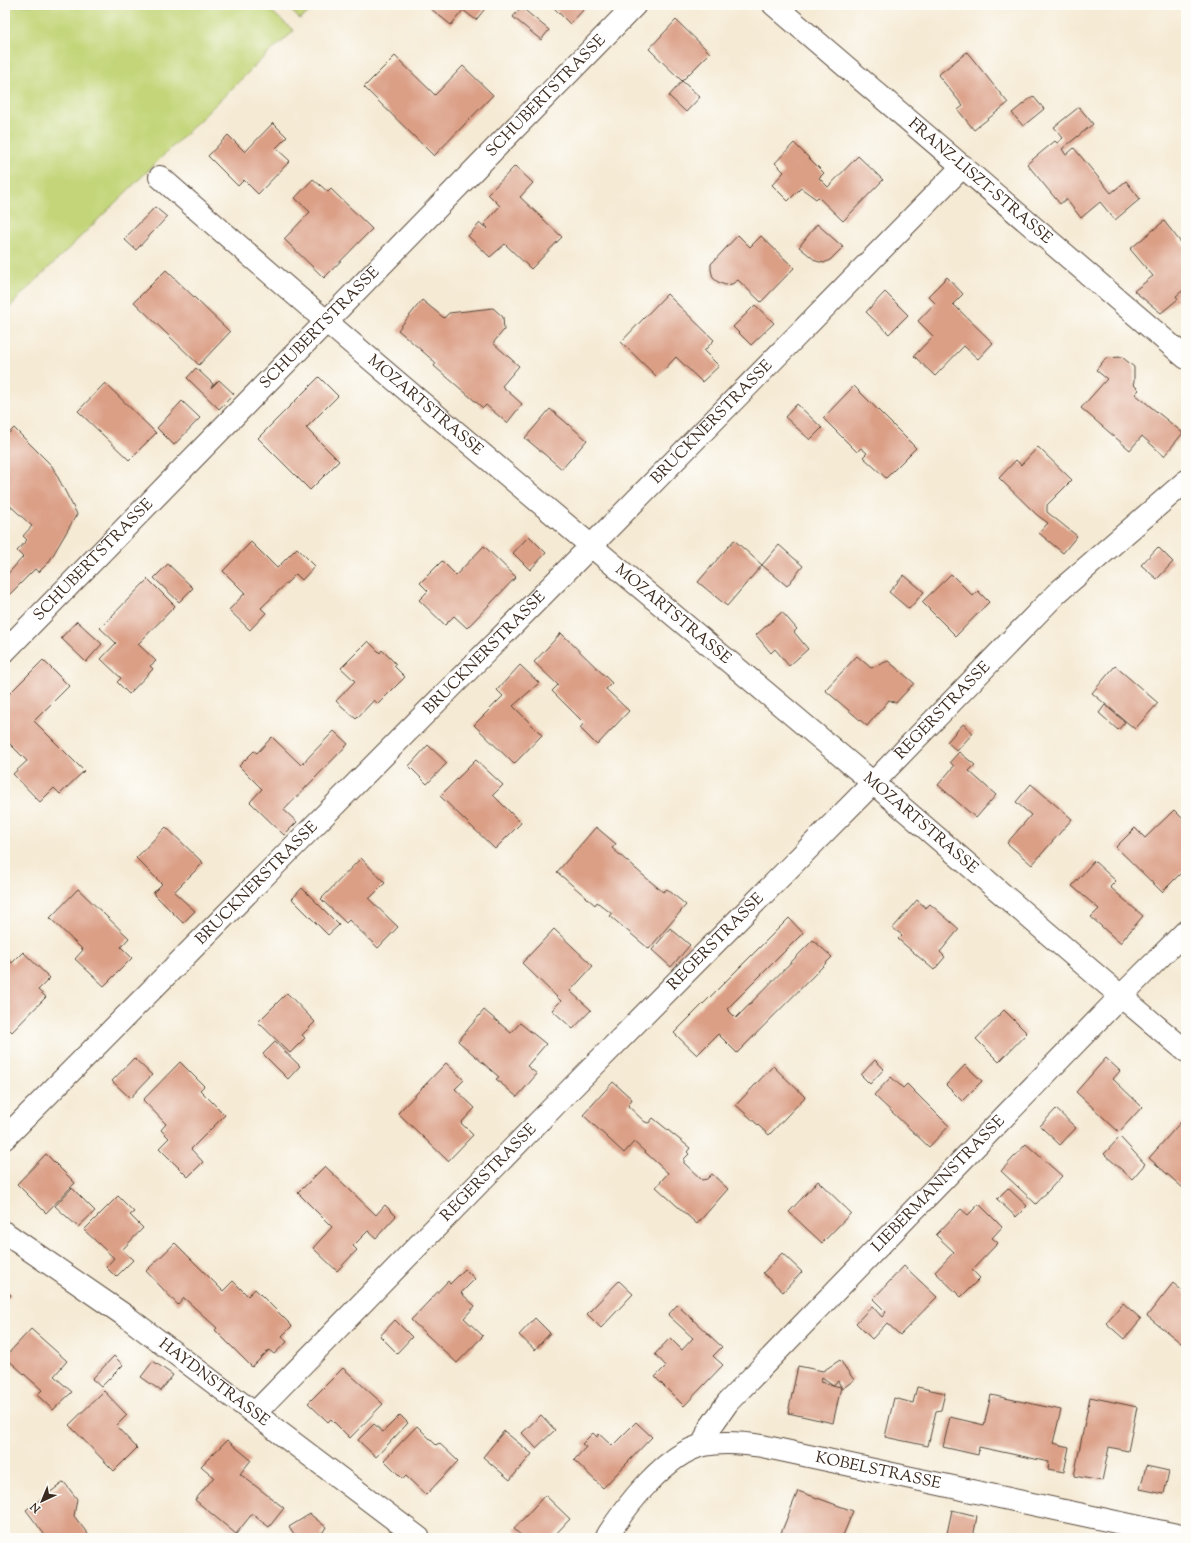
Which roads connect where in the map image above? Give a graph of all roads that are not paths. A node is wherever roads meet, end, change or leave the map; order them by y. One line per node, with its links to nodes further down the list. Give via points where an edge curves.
1 (634, 5): 5 (street, SCHUBERTSTRASSE)
2 (774, 5): 3 (street, FRANZ-LISZT-STRASSE)
3 (963, 166): 6 (street, FRANZ-LISZT-STRASSE); 8 (street, BRUCKNERSTRASSE)
4 (160, 177): 5 (street, MOZARTSTRASSE)
5 (326, 322): 8 (street, MOZARTSTRASSE); 9 (street, SCHUBERTSTRASSE)
6 (1186, 358)
7 (1186, 481): 10 (street, REGERSTRASSE, via 1057,593)
8 (590, 547): 10 (street, MOZARTSTRASSE); 14 (street, BRUCKNERSTRASSE)
9 (5, 650)
10 (873, 783): 12 (street, MOZARTSTRASSE); 16 (street, REGERSTRASSE)
11 (1186, 931): 12 (street, LIEBERMANNSTRASSE)
12 (1120, 997): 13 (street, MOZARTSTRASSE); 17 (street, LIEBERMANNSTRASSE, via 728,1402 709,1429)
13 (1186, 1051)
14 (5, 1138)
15 (5, 1233): 16 (street, HAYDNSTRASSE, via 126,1317)
16 (255, 1413): 19 (street, HAYDNSTRASSE)
17 (703, 1445): 18 (street, KOBELSTRASSE, via 724,1443 762,1446); 20 (street, KOBELSTRASSE, via 674,1460 649,1482)
18 (1186, 1537)
19 (419, 1538)
20 (606, 1538)

